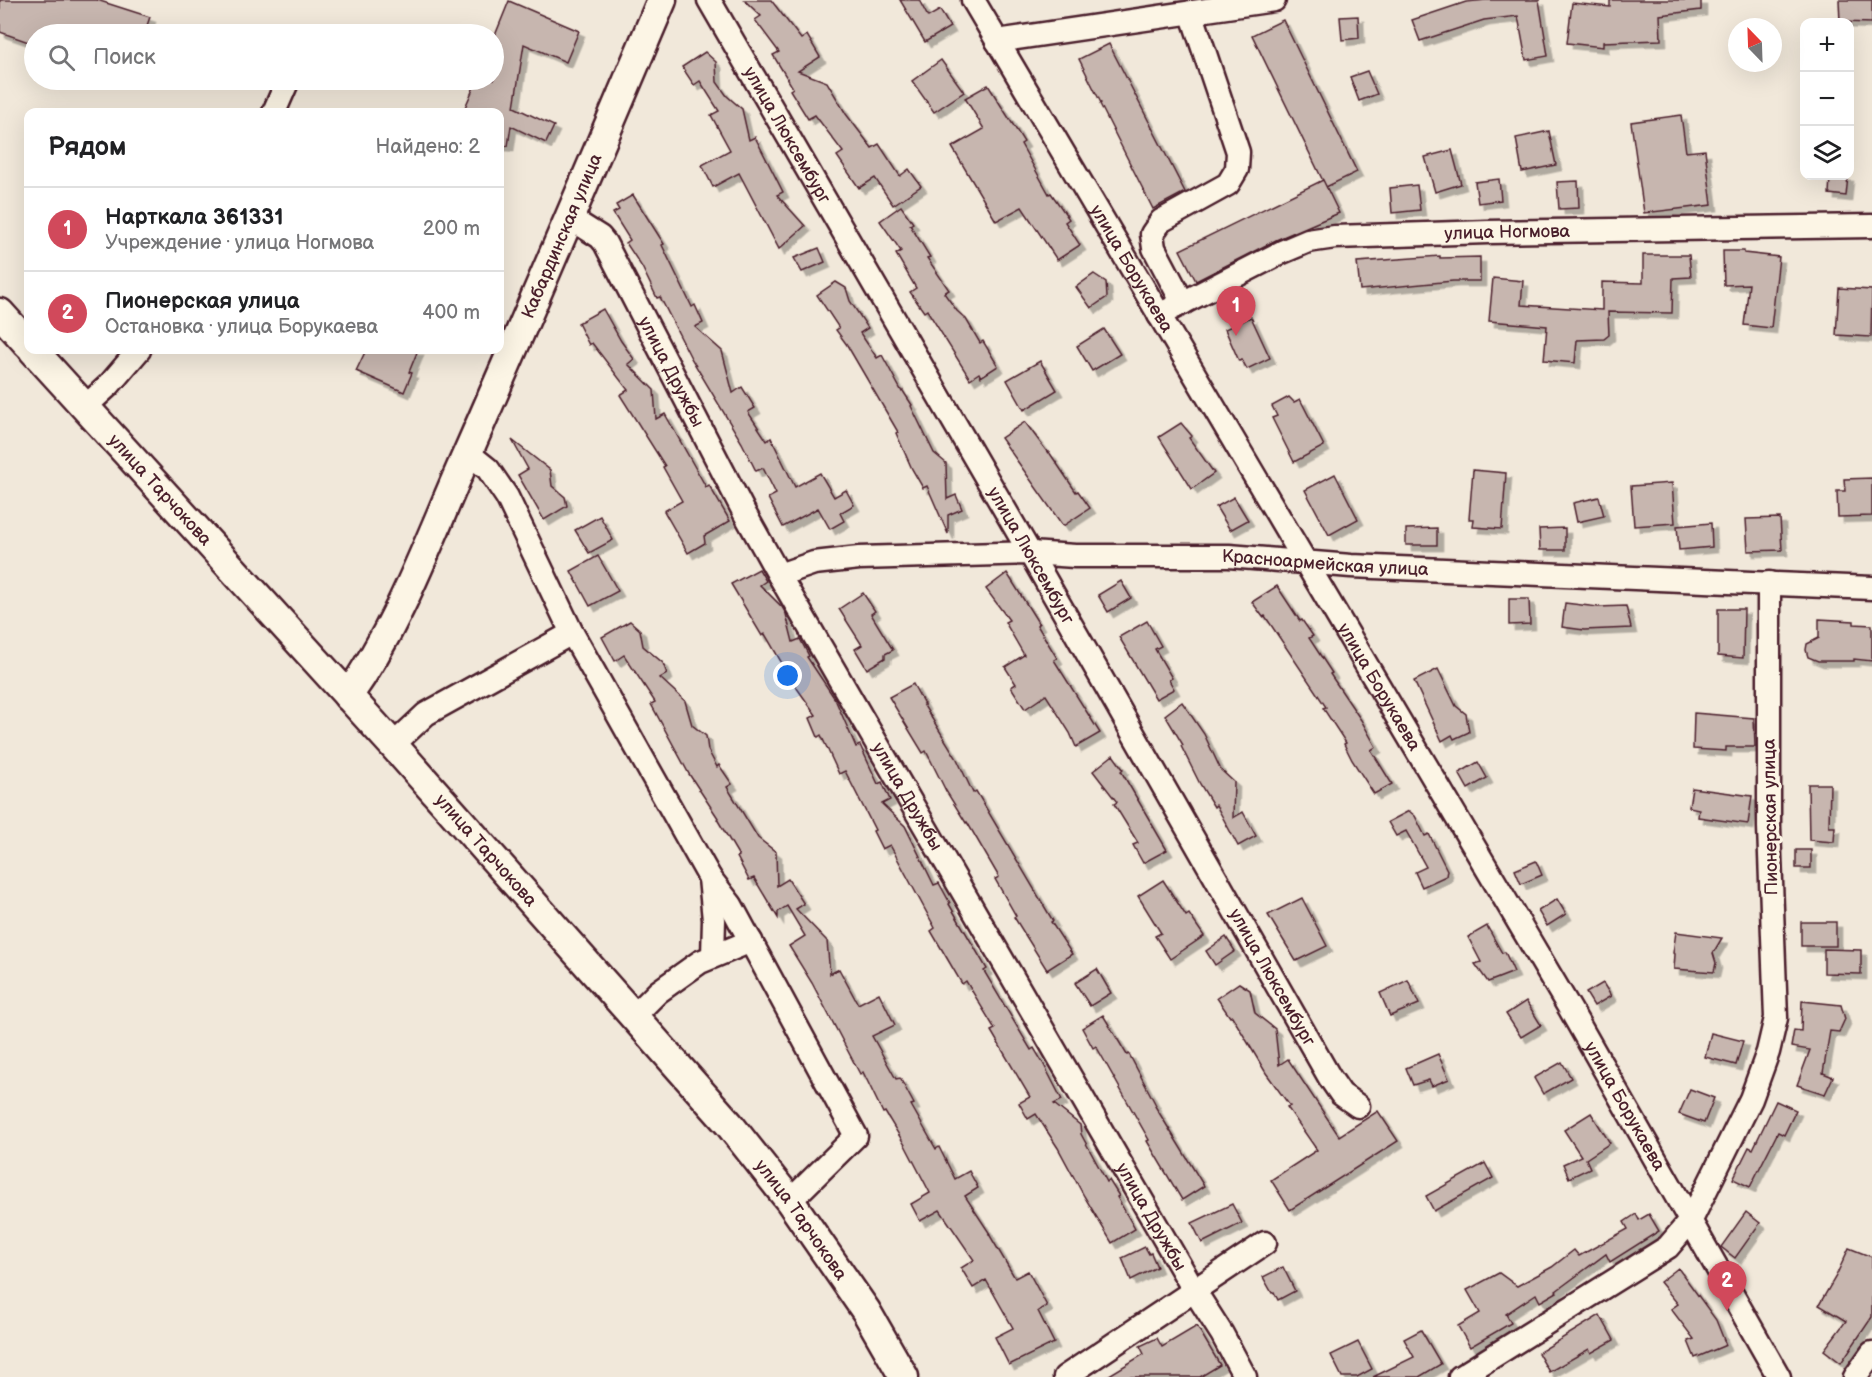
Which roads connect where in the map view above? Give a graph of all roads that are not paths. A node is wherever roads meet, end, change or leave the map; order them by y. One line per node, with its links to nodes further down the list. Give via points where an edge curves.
1 (662, 0): 9 (main road, Кабардинская улица)
2 (709, 0): 19 (street, улица Люксембург)
3 (973, 0): 6 (street, улица Борукаева)
4 (1274, 0): 5 (street)
5 (1184, 6): 6 (street, via 1147,19); 11 (street, via 1238,152 1237,169 1228,184 1161,221 1152,234 1154,248)
6 (997, 41): 13 (street, улица Борукаева)
7 (284, 90): 8 (street)
8 (276, 108)
9 (570, 218): 18 (main road, Кабардинская улица); 21 (street, улица Дружбы, via 605,243)
10 (1872, 226): 11 (street, улица Ногмова, via 1335,237 1308,241)
11 (1183, 303): 13 (street, улица Ногмова)
12 (0, 313): 14 (main road)
13 (1159, 315): 20 (street, улица Борукаева)
14 (24, 340)
15 (37, 354): 17 (main road, улица Тарчокова)
16 (136, 354): 17 (street)
17 (85, 407): 25 (main road, улица Тарчокова)
18 (468, 453): 24 (street, via 488,469 507,497); 25 (main road, Кабардинская улица, via 383,644)
19 (1030, 553): 20 (street, Красноармейская улица, via 1229,556); 21 (street, Красноармейская улица, via 859,558 814,563); 31 (street, улица Люксембург, via 1330,1078 1341,1094)
20 (1304, 562): 22 (street, Красноармейская улица); 33 (street, улица Борукаева)
21 (779, 575): 35 (street, улица Дружбы)
22 (1769, 583): 23 (street, Красноармейская улица); 33 (street, Пионерская улица, via 1769,827 1776,1018 1751,1099)
23 (1872, 588)
24 (572, 633): 26 (street, via 426,714); 27 (street)
25 (348, 696): 26 (main road, улица Тарчокова)
26 (393, 745): 30 (main road, улица Тарчокова)
27 (710, 878): 28 (street); 29 (street)
28 (751, 941): 29 (street); 32 (street, via 856,1136)
29 (713, 956): 30 (street, via 658,992)
30 (633, 1017): 32 (main road, улица Тарчокова, via 729,1124)
31 (1358, 1106)
32 (790, 1201): 37 (main road, улица Тарчокова, via 866,1311)
33 (1691, 1220): 40 (street, Пионерская улица, via 1668,1247); 41 (street, улица Борукаева)
34 (1265, 1243): 35 (street)
35 (1194, 1290): 38 (street); 39 (street, улица Дружбы)
36 (1872, 1353): 42 (street)
37 (904, 1377)
38 (1065, 1377)
39 (1245, 1377)
40 (1460, 1377)
41 (1779, 1377)
42 (1855, 1377)

